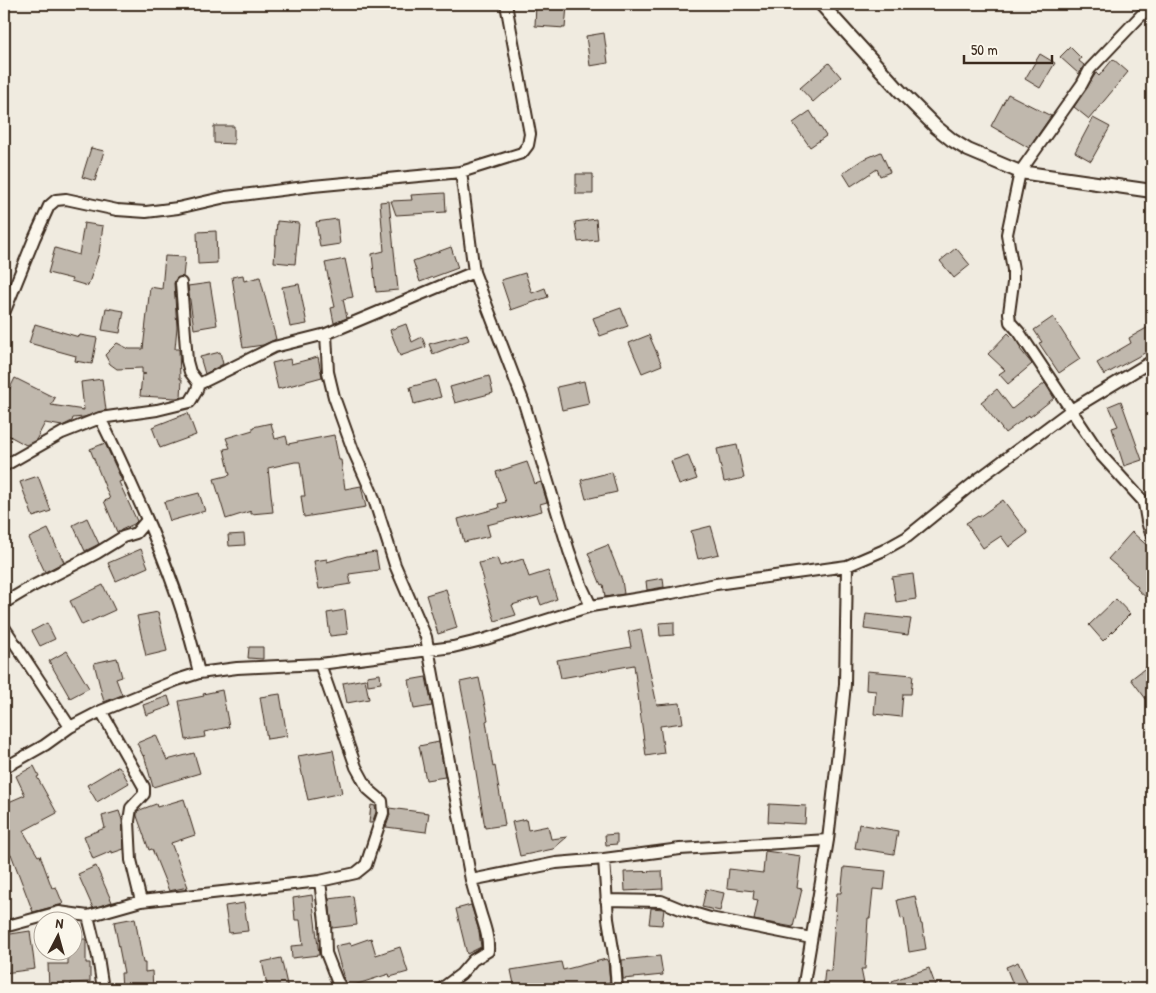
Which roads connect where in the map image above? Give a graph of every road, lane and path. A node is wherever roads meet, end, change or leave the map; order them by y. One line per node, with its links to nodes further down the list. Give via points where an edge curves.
1 (506, 4): 4 (street, via 530,134 528,145 512,158)
2 (821, 4): 5 (street, via 936,127 968,150)
3 (1148, 7): 5 (street, via 1090,69)
4 (460, 172): 7 (street); 9 (street, via 226,197 146,212 56,200 49,206)
5 (1020, 172): 6 (street); 13 (street, via 1007,226 1013,270 1010,322)
6 (1152, 191)
7 (474, 272): 10 (street); 20 (street, via 524,403 569,551)
8 (181, 283): 12 (street, via 187,361)
9 (4, 313)
10 (326, 334): 12 (street, via 274,347); 22 (street, via 328,372 334,397)
11 (1152, 361): 13 (street)
12 (199, 384): 14 (street, via 190,402)
13 (1071, 410): 17 (street, via 1101,455 1143,501); 18 (street, via 907,537)
14 (100, 418): 15 (street, via 62,433); 16 (street)
15 (4, 466)
16 (147, 520): 19 (street, via 136,533 123,537); 24 (street, via 177,592)
17 (1152, 534)
18 (847, 566): 20 (street); 28 (street, via 845,684)
19 (4, 603)
20 (591, 606): 22 (street, via 486,639)
21 (4, 627): 26 (street)
22 (429, 649): 23 (street); 30 (street)
23 (320, 664): 24 (street); 31 (street, via 356,767 368,789 382,801 383,813 366,865 356,873)
24 (199, 673): 25 (street)
25 (101, 711): 26 (street); 33 (street, via 144,787 144,794 131,808 129,821 131,860)
26 (70, 727): 27 (street)
27 (4, 768)
28 (828, 840): 29 (street, via 680,849); 36 (street)
29 (604, 859): 30 (street, via 556,863); 32 (street)
30 (471, 880): 39 (street, via 486,926 488,951)
31 (320, 881): 33 (street); 38 (street, via 326,953)
32 (606, 900): 36 (street, via 661,900 710,918); 40 (street)
33 (141, 901): 34 (street)
34 (88, 916): 35 (street, via 59,912); 37 (street)
35 (4, 927)
36 (811, 938): 41 (street)
37 (103, 989)
38 (342, 989)
39 (441, 989)
40 (617, 989)
41 (803, 989)

